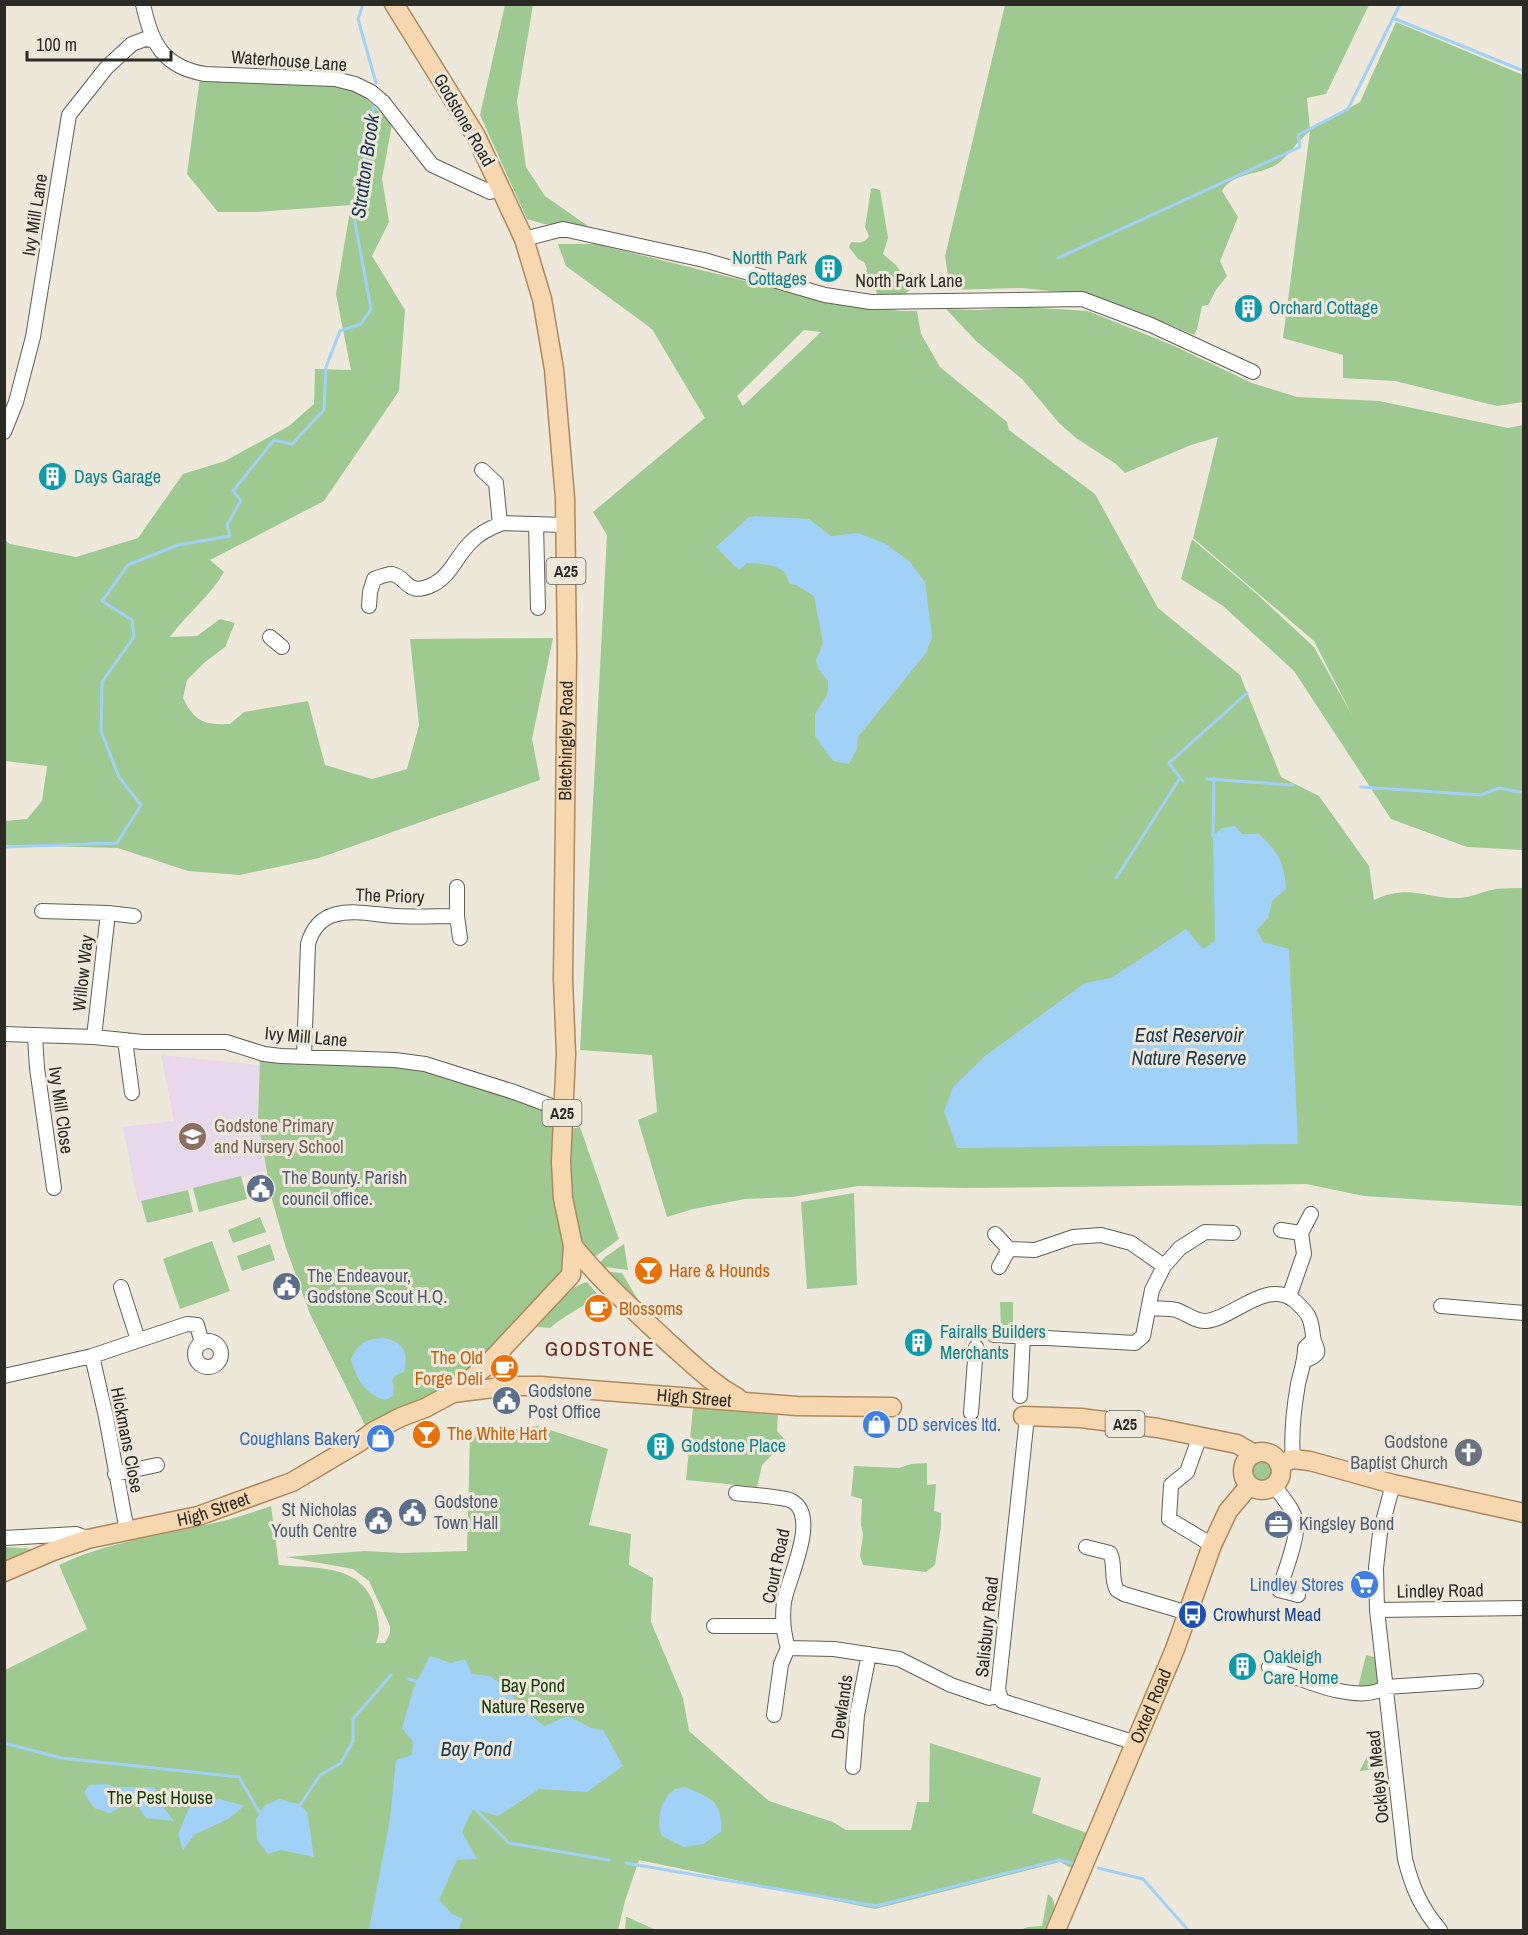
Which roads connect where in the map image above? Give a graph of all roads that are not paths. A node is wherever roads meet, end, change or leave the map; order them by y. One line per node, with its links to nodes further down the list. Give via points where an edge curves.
1 (143, 4): 3 (street, Waterhouse Lane)
2 (394, 4): 4 (main road, Godstone Road / A25, via 476,136)
3 (152, 40): 4 (street, Waterhouse Lane, via 171,62 189,71 335,79 355,84 383,102 432,165 490,192); 7 (street, Ivy Mill Lane, via 132,44 107,67 69,114 33,337)
4 (501, 187): 5 (main road, Godstone Road / A25)
5 (524, 239): 6 (street, North Park Lane, via 563,229 704,260 852,300 1082,299 1151,325); 11 (main road, Bletchingley Road / A25, via 542,299 554,369)
6 (1253, 372)
7 (4, 432)
8 (482, 470): 9 (street, via 496,483)
9 (500, 524): 10 (street); 12 (street, via 470,542 433,584 412,588 390,574 374,579)
10 (536, 524): 11 (street); 13 (street)
11 (565, 525): 28 (main road, Bletchingley Road / A25, via 566,1054)
12 (369, 606)
13 (538, 608)
14 (270, 637): 15 (street)
15 (282, 647)
16 (457, 887): 20 (street)
17 (42, 911): 18 (street, Willow Way)
18 (108, 913): 19 (street, Willow Way); 24 (street, Willow Way)
19 (134, 916)
20 (457, 916): 21 (street); 26 (street, The Priory, via 338,912 315,927 308,944)
21 (460, 938)
22 (4, 1034): 23 (street, Ivy Mill Lane)
23 (35, 1037): 24 (street, Ivy Mill Lane); 29 (street, Ivy Mill Close)
24 (94, 1037): 25 (street, Ivy Mill Lane)
25 (125, 1040): 26 (street, Ivy Mill Lane, via 226,1042 264,1054); 27 (street)
26 (304, 1057): 28 (street, Ivy Mill Lane, via 424,1064)
27 (132, 1093)
28 (562, 1108): 35 (main road, Bletchingley Road / A25, via 562,1198)
29 (54, 1188)
30 (1311, 1215): 33 (street)
31 (1281, 1230): 33 (street)
32 (1233, 1233): 37 (street, via 1205,1232 1180,1248)
33 (1301, 1233): 42 (street, via 1304,1254)
34 (995, 1234): 36 (street)
35 (573, 1245): 39 (main road, A25); 40 (main road)
36 (1009, 1249): 37 (street, via 1035,1250 1073,1237 1101,1235 1131,1244); 38 (street)
37 (1164, 1266): 44 (street, via 1152,1290)
38 (999, 1267)
39 (571, 1275): 40 (main road); 52 (main road)
40 (602, 1279): 54 (main road)
41 (121, 1287): 48 (street)
42 (1289, 1297): 44 (street, via 1268,1294 1218,1319 1202,1322 1175,1310); 65 (street, via 1308,1312 1318,1353 1306,1360 1298,1386 1292,1446)
43 (1441, 1306): 45 (street)
44 (1149, 1308): 47 (street, via 1143,1336 1135,1342)
45 (1524, 1313)
46 (994, 1335): 47 (street)
47 (1023, 1336): 57 (street)
48 (138, 1340): 49 (street, via 188,1324 197,1325); 51 (street)
49 (202, 1342)
50 (976, 1347): 61 (street)
51 (92, 1356): 53 (street); 67 (street, Hickmans Close)
52 (484, 1368): 55 (main road); 56 (main road)
53 (4, 1376)
54 (713, 1382): 58 (main road); 59 (main road)
55 (495, 1388): 56 (main road, High Street); 58 (main road, High Street, via 541,1386)
56 (453, 1393): 73 (main road, High Street, via 374,1431 292,1482 198,1516)
57 (1020, 1396)
58 (700, 1398): 59 (main road, High Street)
59 (744, 1401): 60 (main road, High Street)
60 (892, 1407)
61 (971, 1413)
62 (1025, 1416): 63 (main road, A25, via 1081,1419); 90 (street, Salisbury Road)
63 (1200, 1436): 64 (main road, A25, via 1237,1444); 76 (street, via 1187,1472 1171,1485 1169,1519)
64 (1249, 1460): 65 (main road, via 1267,1453); 70 (main road, via 1243,1475)
65 (1286, 1462): 68 (main road, via 1331,1465); 69 (main road)
66 (150, 1463): 67 (street)
67 (115, 1474): 73 (street, Hickmans Close)
68 (1393, 1484): 72 (main road); 81 (street, Lindley Road, via 1380,1533)
69 (1274, 1485): 70 (main road, via 1261,1490); 79 (street, via 1296,1522 1279,1590)
70 (1249, 1486): 76 (main road, Oxted Road, via 1228,1511)
71 (736, 1493): 84 (street, Court Road, via 791,1501 800,1509 803,1534 784,1601)
72 (1524, 1513)
73 (127, 1531): 75 (main road, High Street)
74 (4, 1538): 75 (street, via 76,1534)
75 (88, 1539): 78 (main road, High Street)
76 (1212, 1545): 82 (main road, Oxted Road)
77 (1086, 1546): 82 (street, via 1110,1553 1117,1590)
78 (4, 1572)
79 (1298, 1595)
80 (1524, 1608): 81 (street, Lindley Road)
81 (1377, 1610): 89 (street, Ockleys Mead)
82 (1188, 1613): 92 (main road, Oxted Road)
83 (714, 1626): 84 (street)
84 (783, 1626): 85 (street)
85 (788, 1648): 86 (street, Dewlands); 91 (street, via 781,1664)
86 (869, 1654): 90 (street, Dewlands, via 899,1659 951,1685 989,1698); 93 (street, Dewlands, via 856,1715)
87 (1269, 1667): 89 (street, via 1362,1695)
88 (1476, 1681): 89 (street)
89 (1386, 1687): 95 (street, Ockleys Mead, via 1405,1859 1413,1888)
90 (999, 1696): 92 (street, Salisbury Road, via 1002,1701)
91 (774, 1715)
92 (1136, 1743): 94 (main road, Oxted Road)
93 (853, 1767)
94 (1056, 1930)
95 (1440, 1930)

